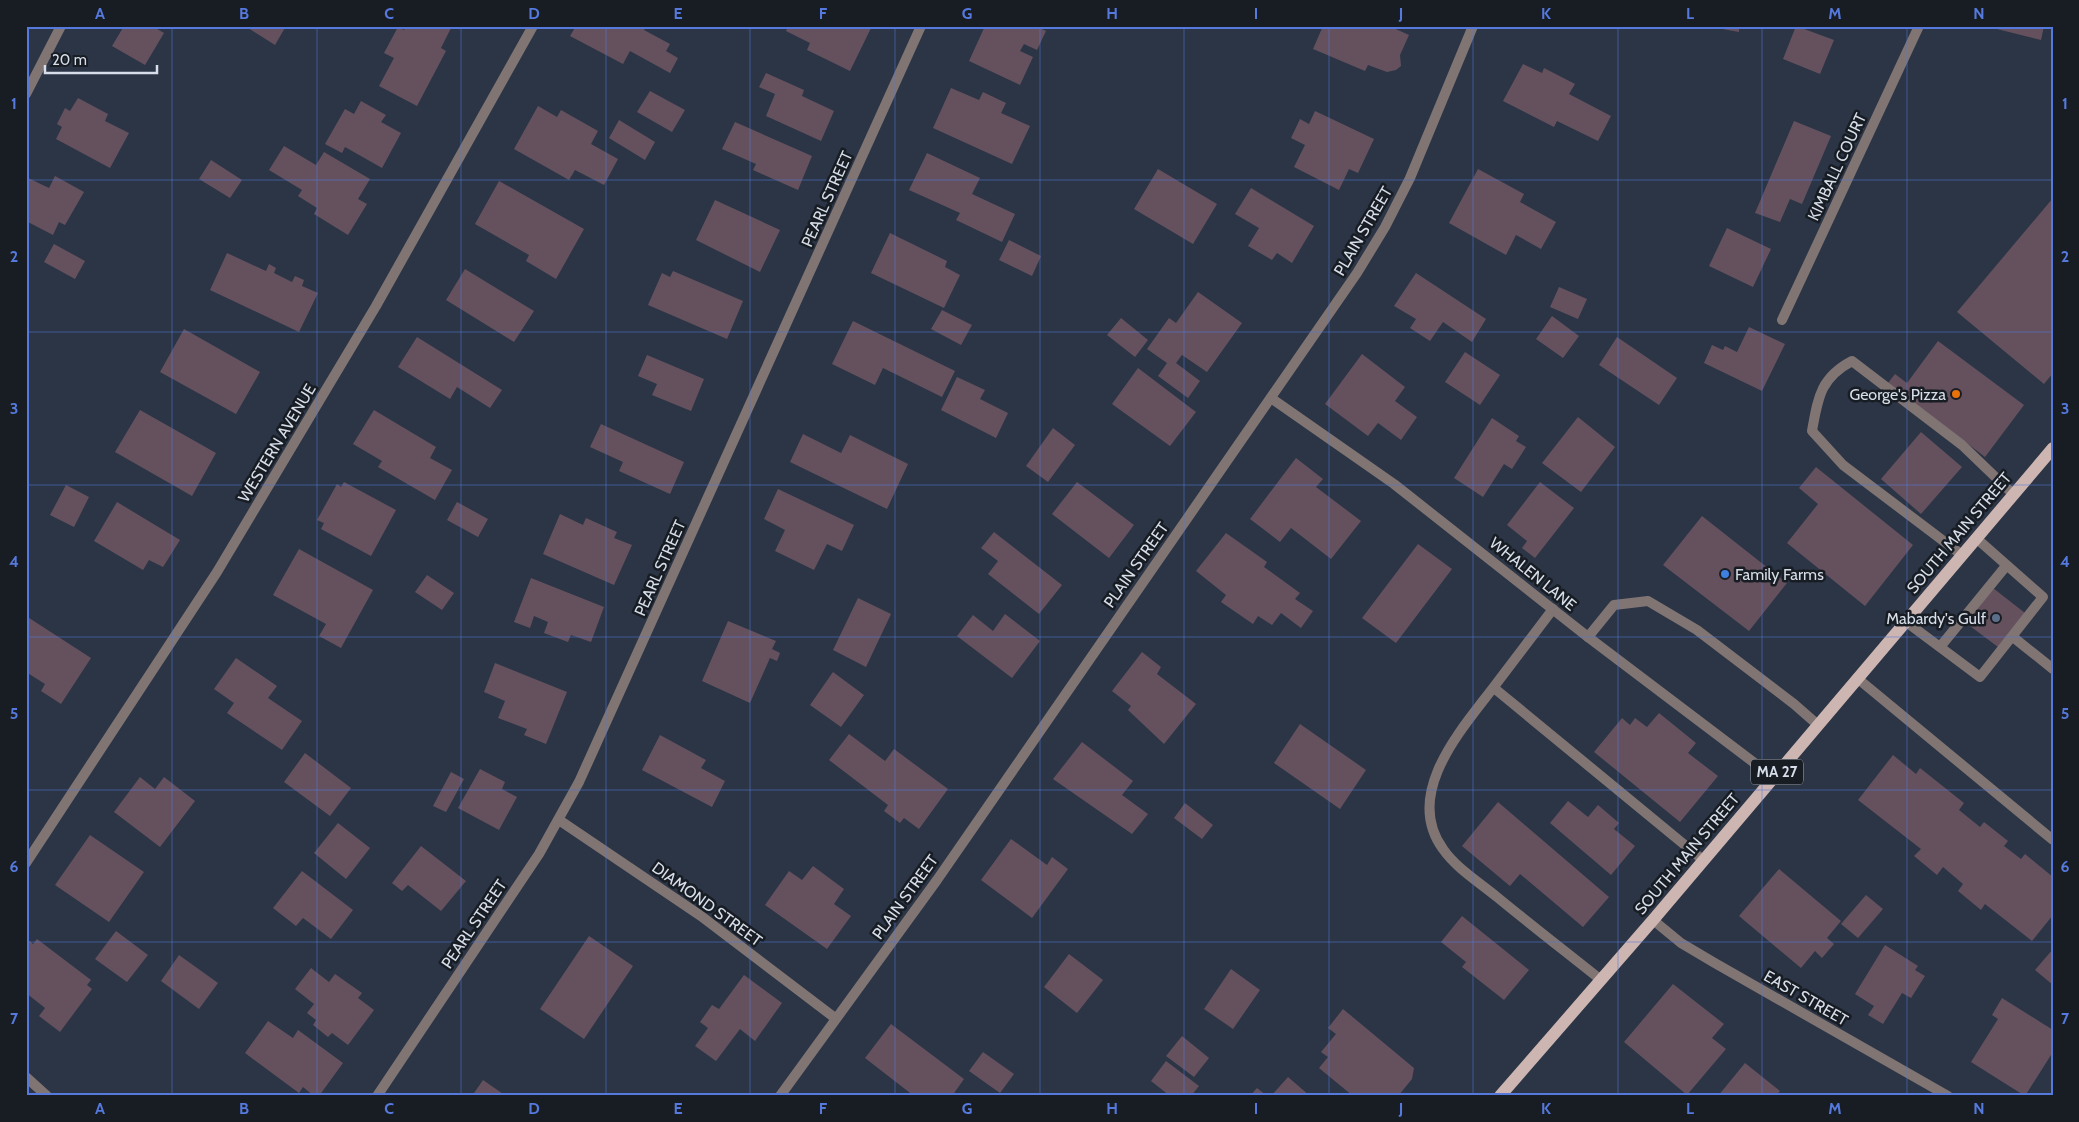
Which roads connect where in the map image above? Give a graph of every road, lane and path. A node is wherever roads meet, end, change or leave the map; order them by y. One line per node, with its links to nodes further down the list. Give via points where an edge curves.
1 (61, 26): 6 (street)
2 (533, 26): 27 (street, WESTERN AVENUE, via 376,306 217,572)
3 (921, 26): 24 (street, PEARL STREET, via 597,745)
4 (1473, 26): 8 (street, PLAIN STREET, via 1410,178 1385,227)
5 (1919, 26): 7 (street, KIMBALL COURT)
6 (26, 94)
7 (1782, 320)
8 (1271, 398): 14 (street, WHALEN LANE, via 1394,484); 30 (street, PLAIN STREET, via 937,880)
9 (2053, 448): 10 (main road, SOUTH MAIN STREET / MA 27)
10 (2013, 494): 11 (main road, SOUTH MAIN STREET / MA 27); 12 (street, via 1962,445 1852,361 1838,369 1819,394 1812,431 1844,465)
11 (1976, 538): 12 (main road, SOUTH MAIN STREET / MA 27); 13 (street)
12 (1962, 555): 15 (main road, SOUTH MAIN STREET / MA 27)
13 (2006, 566): 17 (street, via 2043,597); 18 (street)
14 (1553, 609): 16 (street, WHALEN LANE); 21 (street)
15 (1905, 621): 18 (street); 20 (main road, SOUTH MAIN STREET / MA 27)
16 (1588, 637): 22 (street, via 1614,605 1648,601 1697,630); 23 (street, WHALEN LANE)
17 (2013, 637): 18 (street, via 1980,677); 19 (street)
18 (1940, 647)
19 (2053, 669)
20 (1857, 678): 22 (main road, SOUTH MAIN STREET / MA 27); 25 (street)
21 (1494, 688): 26 (street); 29 (street, via 1457,735 1443,759 1432,788 1429,810 1433,830 1442,849 1464,870)
22 (1818, 725): 23 (main road, SOUTH MAIN STREET / MA 27)
23 (1773, 777): 26 (main road, SOUTH MAIN STREET / MA 27)
24 (559, 820): 30 (street, DIAMOND STREET, via 701,916); 33 (street, PEARL STREET)
25 (2053, 840)
26 (1703, 860): 28 (main road, SOUTH MAIN STREET / MA 27)
27 (26, 863)
28 (1653, 920): 29 (main road, SOUTH MAIN STREET / MA 27); 36 (street, EAST STREET, via 1713,962)
29 (1601, 980): 35 (main road, SOUTH MAIN STREET / MA 27)
30 (835, 1018): 34 (street, PLAIN STREET)
31 (26, 1077): 32 (street)
32 (47, 1096)
33 (377, 1096)
34 (780, 1096)
35 (1500, 1096)
36 (1948, 1096)

